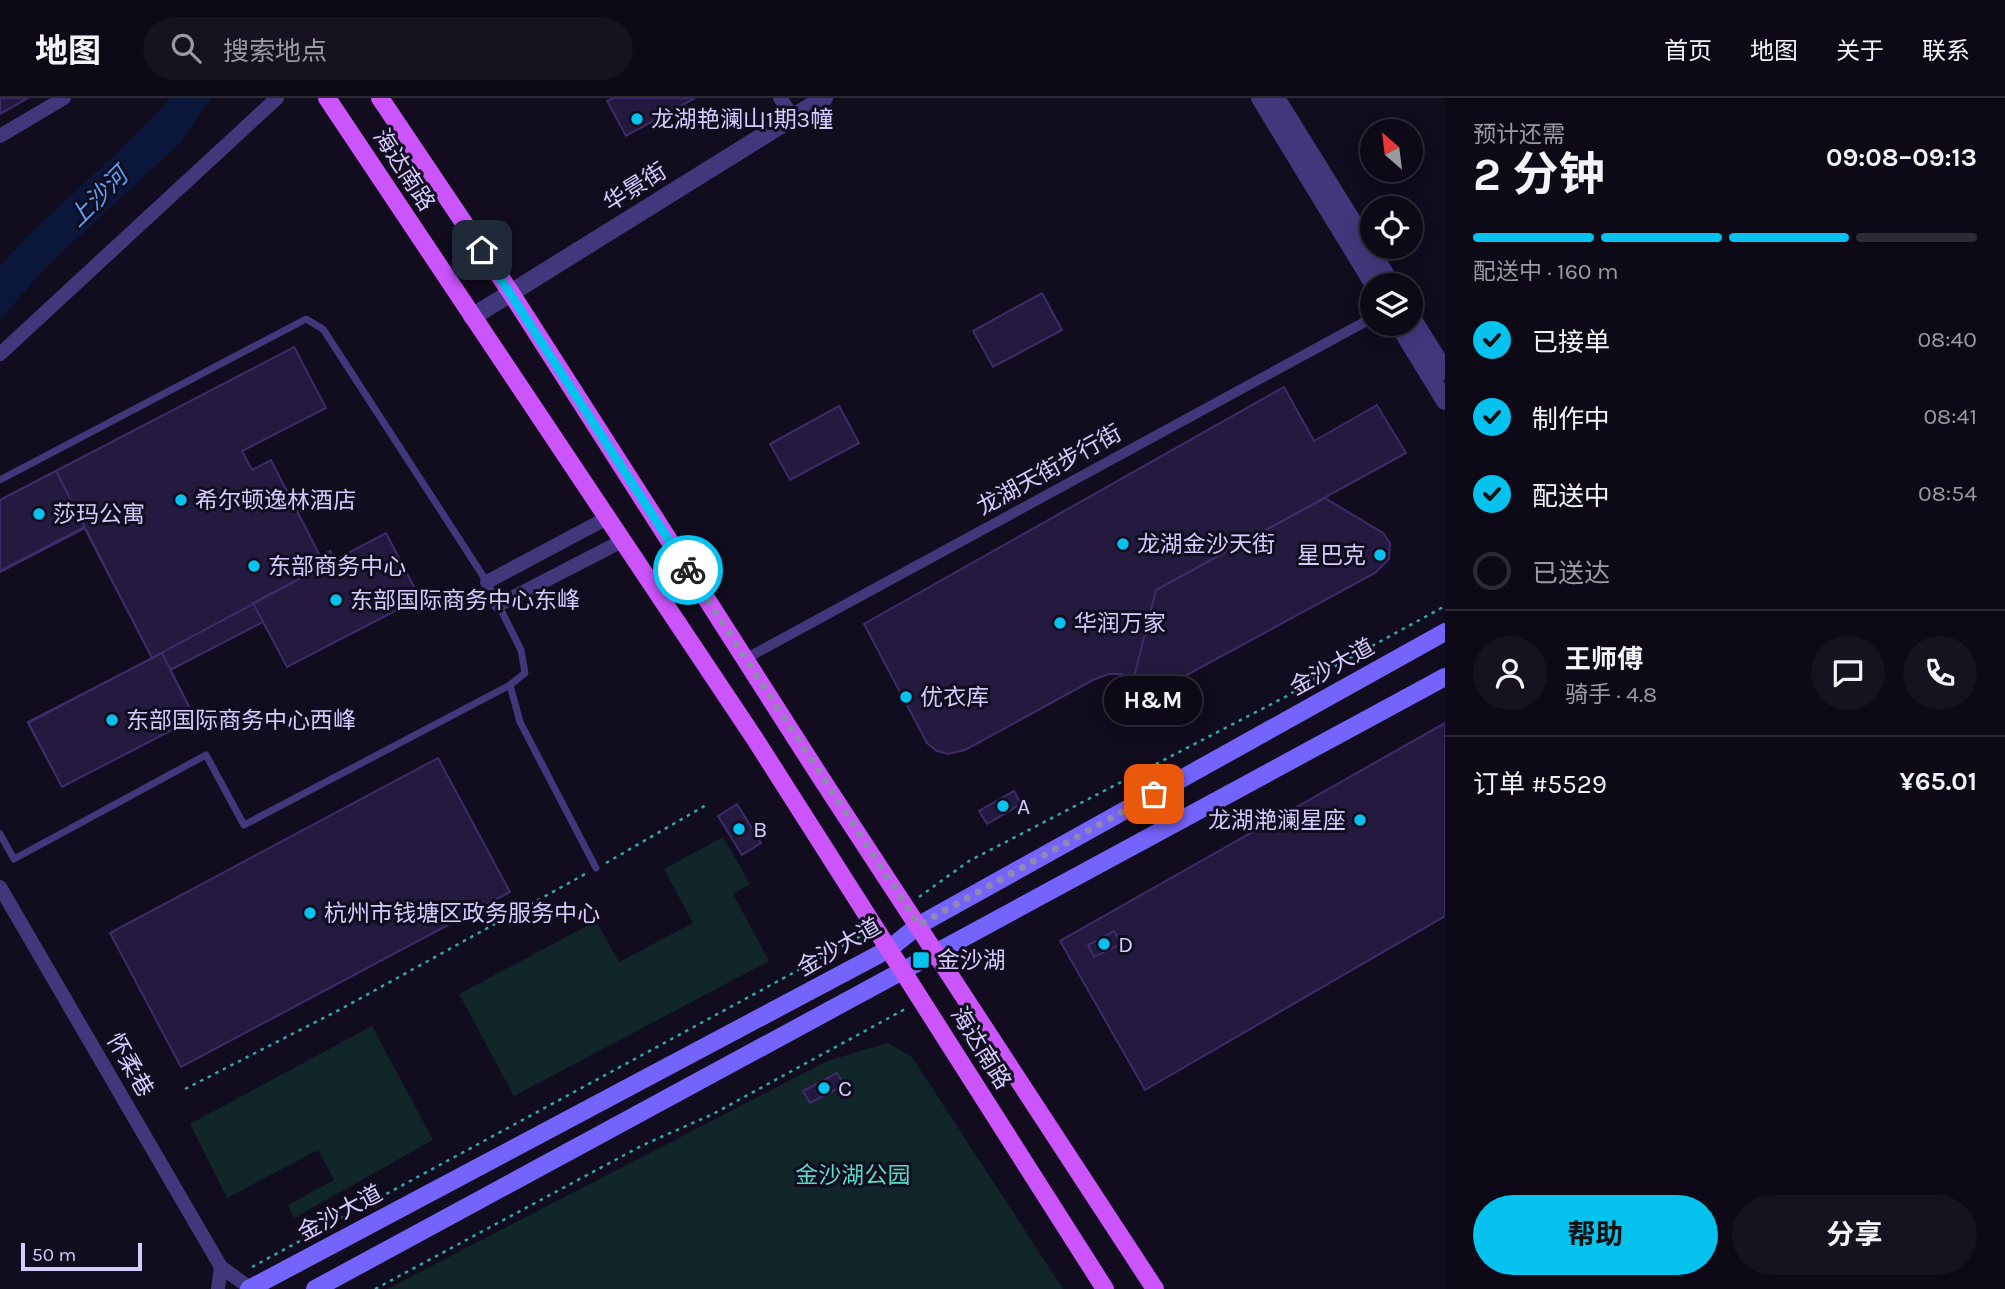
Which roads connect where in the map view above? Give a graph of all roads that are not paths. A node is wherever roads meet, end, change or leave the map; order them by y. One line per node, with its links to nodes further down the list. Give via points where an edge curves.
1 (64, 98): 10 (street)
2 (276, 98): 18 (street)
3 (327, 98): 14 (main road, 海达南路)
4 (380, 98): 13 (main road, 海达南路)
5 (780, 98): 9 (street)
6 (824, 98): 9 (street, 华景街)
7 (1260, 98): 11 (street)
8 (1276, 98): 12 (street)
9 (793, 117): 13 (street, 华景街)
10 (0, 136)
11 (1367, 273)
12 (1385, 273)
13 (511, 293): 14 (street, 华景街); 27 (main road, 海达南路)
14 (472, 317): 22 (main road, 海达南路)
15 (1360, 325): 27 (street, 龙湖天街步行街)
16 (1405, 336): 20 (street)
17 (1423, 336): 19 (street)
18 (0, 354)
19 (1445, 371)
20 (1445, 401)
21 (0, 480): 24 (lane, via 306,319 323,330)
22 (607, 518): 23 (main road, 海达南路); 24 (street)
23 (622, 541): 25 (street); 34 (main road, 海达南路)
24 (487, 582): 25 (lane)
25 (498, 605): 29 (lane, via 521,650 525,673)
26 (1445, 632): 33 (main road, 金沙大道)
27 (746, 659): 33 (main road, 海达南路)
28 (1445, 677): 35 (main road)
29 (510, 685): 30 (lane, via 243,825 206,755 14,859); 31 (lane, via 520,722)
30 (0, 834)
31 (596, 868)
32 (0, 887): 37 (street, 怀柔巷)
33 (919, 925): 34 (main road, 金沙大道); 35 (main road, 海达南路)
34 (890, 949): 36 (main road, 海达南路); 39 (main road, 金沙大道)
35 (938, 954): 36 (main road); 42 (main road, 海达南路)
36 (904, 971): 40 (main road); 41 (main road, 海达南路)
37 (221, 1267): 38 (street); 39 (street, 怀柔巷)
38 (218, 1289)
39 (249, 1289)
40 (315, 1289)
41 (1105, 1289)
42 (1155, 1289)

